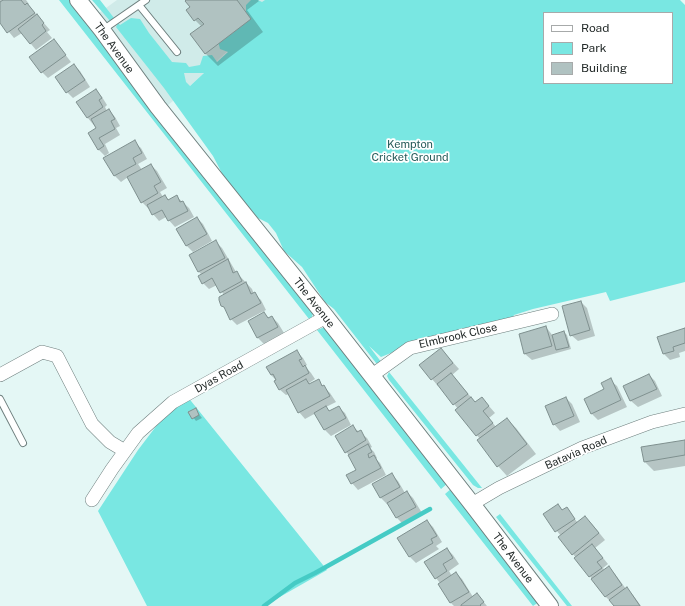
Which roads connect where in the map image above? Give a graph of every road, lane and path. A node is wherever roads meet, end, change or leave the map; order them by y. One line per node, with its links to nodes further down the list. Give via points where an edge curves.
1 (78, 0): 4 (street, The Avenue)
2 (146, 0): 3 (lane)
3 (139, 5): 4 (lane); 5 (lane)
4 (102, 30): 7 (street, The Avenue, via 158,107)
5 (178, 52)
6 (552, 314): 9 (street, Elmbrook Close, via 410,348)
7 (326, 317): 9 (street, The Avenue); 13 (street, Dyas Road, via 173,402 138,433)
8 (0, 375): 13 (street, via 42,352 57,356 92,424 110,442)
9 (371, 376): 15 (street, The Avenue)
10 (0, 399): 12 (lane)
11 (685, 414): 15 (street, Batavia Road, via 652,422 582,448 499,488)
12 (23, 443)
13 (125, 451): 14 (street, Dyas Road)
14 (92, 500)
15 (472, 504): 16 (street, The Avenue)
16 (548, 605)

